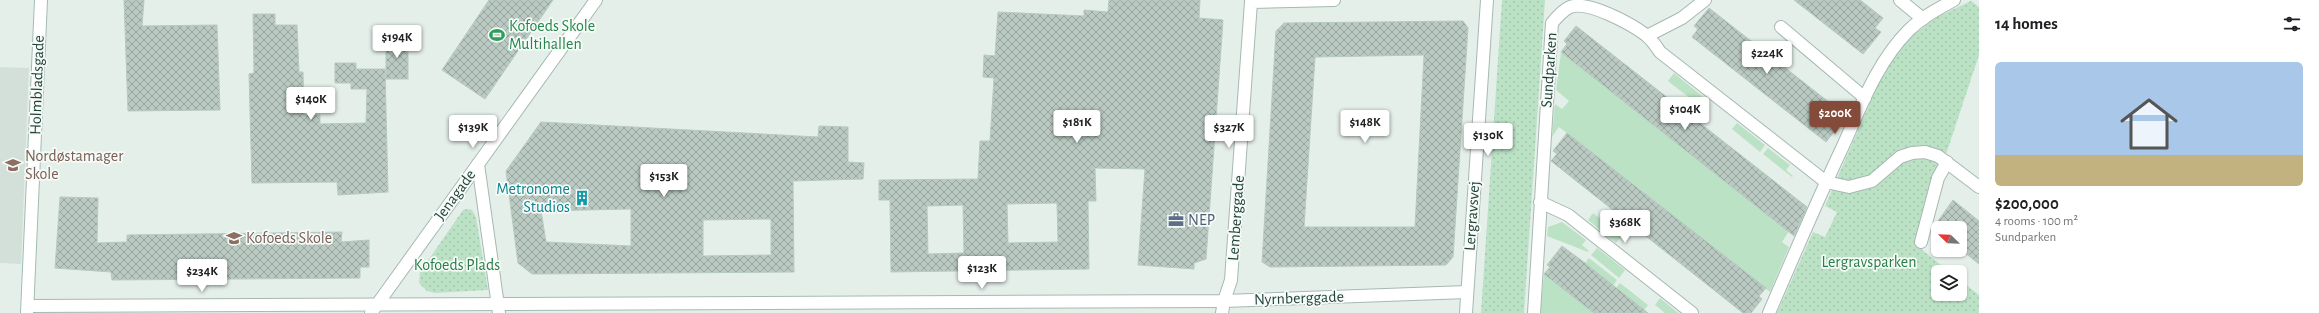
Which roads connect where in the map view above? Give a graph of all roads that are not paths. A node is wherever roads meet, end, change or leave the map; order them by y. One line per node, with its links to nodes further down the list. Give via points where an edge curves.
1 (41, 0): 23 (street, Holmbladsgade)
2 (596, 0): 13 (street, Jenagade)
3 (1334, 0): 20 (street, Lemberggade, via 1251,2 1231,280)
4 (1487, 0): 18 (street, Lergravsvej)
5 (1706, 0): 10 (street, via 1682,18)
6 (1900, 0): 8 (street)
7 (1954, 0): 8 (street)
8 (1923, 19): 11 (street, via 1909,30 1889,55)
9 (1781, 27): 11 (street)
10 (1647, 36): 14 (street, Sundparken, via 1660,52); 16 (street, Sundparken, via 1625,22 1587,7 1571,6 1561,12 1552,23)
11 (1865, 98): 14 (street)
12 (1947, 162): 14 (street, Sundparken, via 1925,152 1912,153 1900,157 1872,181 1849,187); 15 (street, Sundparken); 17 (street, via 1938,178)
13 (478, 164): 21 (street, Jenagade); 22 (street)
14 (1826, 182): 27 (street)
15 (1979, 187)
16 (1540, 202): 25 (street, Sundparken); 26 (street, via 1568,215)
17 (1921, 242)
18 (1467, 292): 20 (street, Nyrnberggade); 24 (street, Lergravsvej)
19 (1086, 307): 20 (street, Nyrnberggade); 22 (street, Nyrnberggade)
20 (1223, 307)
21 (374, 308): 22 (street, Nyrnberggade); 23 (street, Nyrnberggade)
22 (498, 308)
23 (27, 309)
24 (1466, 313)
25 (1534, 313)
26 (1692, 313)
27 (1769, 313)

